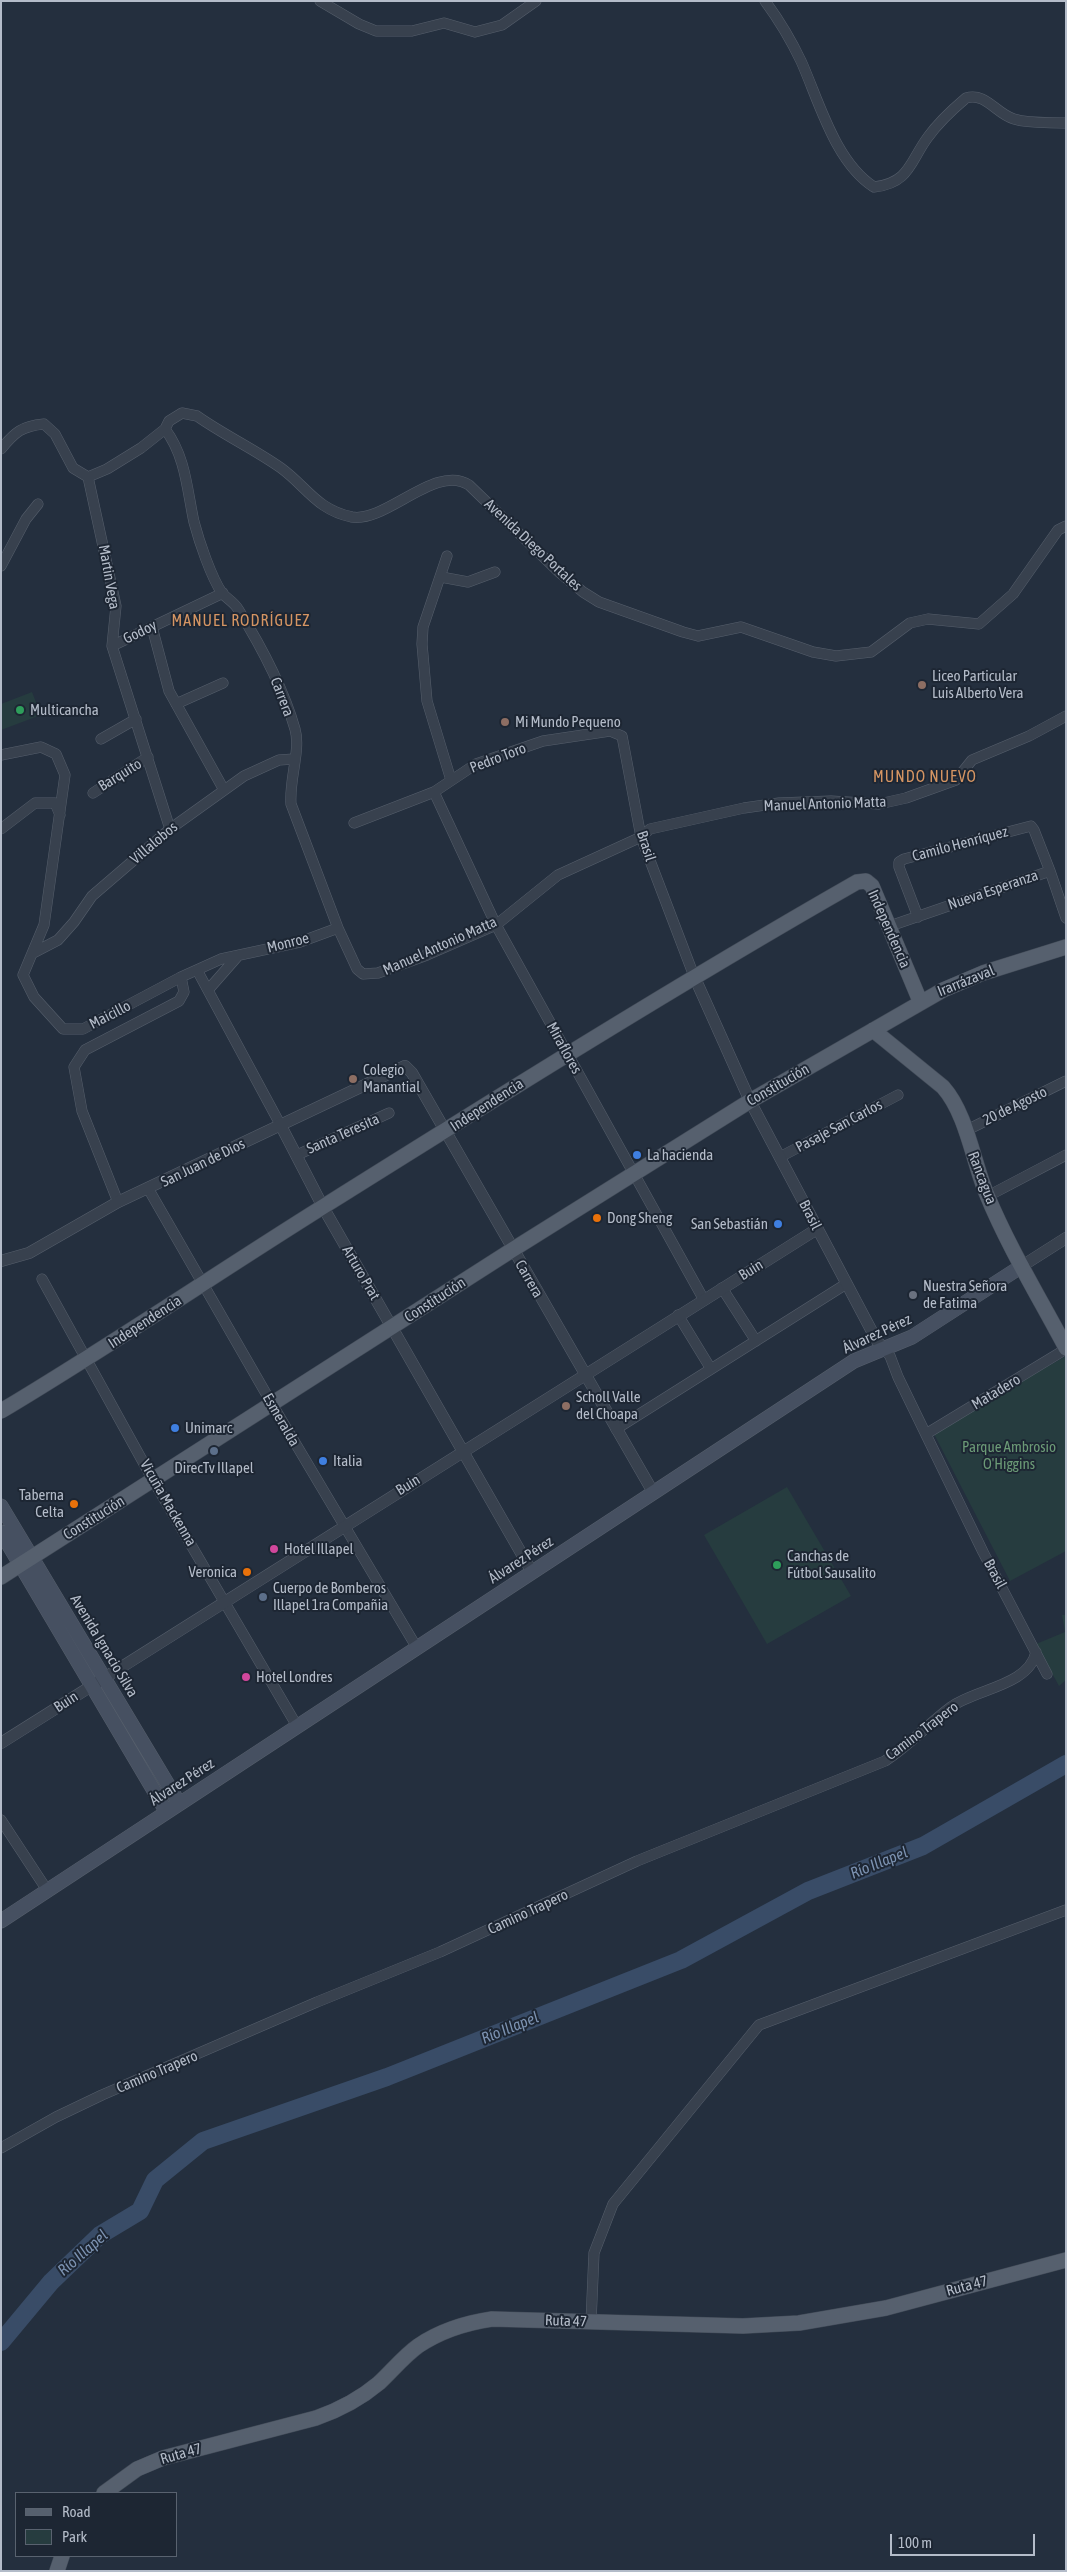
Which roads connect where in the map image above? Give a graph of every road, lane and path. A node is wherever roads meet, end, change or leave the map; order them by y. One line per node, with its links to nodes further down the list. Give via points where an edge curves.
1 (320, 1): 2 (street, via 376,31 412,31 444,23 475,32 502,25)
2 (536, 1)
3 (766, 1): 4 (street, via 792,44 847,158 856,172 874,187 888,185 906,172 928,136 966,98 983,98 1014,119)
4 (1066, 123)
5 (165, 429): 7 (street, Avenida Diego Portales, via 141,448); 9 (street, Avenida Diego Portales, via 169,421 182,413 197,416 283,470 315,501 352,516 360,517 438,483 456,479 469,485 559,572 599,602 698,636 741,627 813,652 836,656 871,652 910,623 928,619 979,624 1013,594 1058,530); 14 (street, Carrera, via 188,479 195,523)
6 (1, 449): 7 (street, via 11,436 27,425 44,424 55,434 73,468)
7 (88, 477): 16 (street, Martin Vega, via 116,606)
8 (38, 504): 11 (street, via 26,519)
9 (1066, 526)
10 (447, 556): 13 (street)
11 (1, 566)
12 (494, 572): 13 (street, via 468,582)
13 (441, 577): 26 (street, via 422,627 422,644 426,701)
14 (223, 593): 15 (street, Godoy); 25 (street, Carrera, via 237,606 274,675 295,730)
15 (152, 627): 16 (street, Godoy); 18 (street, via 169,691)
16 (112, 646): 20 (street, Martin Vega)
17 (223, 683): 18 (street)
18 (176, 704): 27 (street)
19 (1066, 716): 34 (street, Manuel Antonio Matta, via 1030,736 972,760 956,780 906,798 879,804 812,802 744,808 650,829)
20 (136, 719): 22 (street); 24 (street, Martin Vega)
21 (622, 736): 26 (street, Pedro Toro, via 610,731 543,741 476,764); 34 (street, Brasil)
22 (101, 739)
23 (1, 755): 30 (street, Maicillo, via 41,747 56,754 65,775)
24 (148, 757): 28 (street, Barquito); 33 (street, Martin Vega)
25 (294, 759): 27 (street, Villalobos, via 279,760 244,776); 40 (street, Carrera, via 291,804)
26 (451, 780): 29 (street, Pedro Toro)
27 (224, 790): 33 (street, Villalobos)
28 (92, 792)
29 (434, 792): 31 (street, Pedro Toro); 38 (street, Miraflores)
30 (61, 816): 32 (street, via 54,803 35,803); 42 (street, Maicillo, via 44,924)
31 (354, 823)
32 (1, 829)
33 (170, 829): 42 (street, Villalobos, via 92,896 58,940)
34 (641, 837): 38 (street, Manuel Antonio Matta, via 558,875); 46 (street, Brasil)
35 (1050, 871): 36 (street, Nueva Esperanza); 36 (street, Camilo Henríquez, via 1031,826 904,860 899,862 899,866); 37 (street, Nueva Esperanza)
36 (918, 917): 39 (street, Nueva Esperanza)
37 (1066, 918)
38 (496, 925): 45 (street, Manuel Antonio Matta, via 427,955 378,973); 51 (street, Miraflores)
39 (890, 926): 46 (main road, Independencia, via 872,886 860,881); 49 (main road, Independencia)
40 (338, 928): 43 (street, Monroe, via 300,942); 45 (street, Carrera, via 357,969)
41 (1066, 947): 49 (main road, Irarrázaval, via 983,973)
42 (33, 953): 47 (street, Maicillo, via 25,965 24,982 64,1029 83,1029)
43 (237, 957): 44 (street, Monroe, via 222,959); 48 (street)
44 (197, 970): 47 (street, Monroe); 48 (street, Arturo Prat)
45 (363, 974)
46 (694, 976): 51 (main road, Independencia); 55 (street, Brasil)
47 (180, 977): 66 (street, Maicillo, via 184,992 179,1001 85,1050 74,1067 82,1111)
48 (208, 990): 57 (street, Arturo Prat)
49 (920, 1001): 50 (main road, Irarrázaval)
50 (873, 1030): 55 (main road, Constitución); 58 (main road, Rancagua, via 943,1087 956,1105)
51 (567, 1053): 59 (main road, Independencia); 63 (street, Miraflores)
52 (405, 1066): 57 (street, San Juan de Dios); 59 (street, Carrera)
53 (1066, 1081): 58 (street, 20 de Agosto)
54 (898, 1095): 62 (street, Pasaje San Carlos)
55 (750, 1101): 62 (street, Brasil); 63 (main road, Constitución)
56 (389, 1113): 60 (street, Santa Teresita)
57 (280, 1124): 60 (street, Arturo Prat); 64 (street, San Juan de Dios)
58 (965, 1131): 65 (main road, Rancagua)
59 (445, 1132): 67 (main road, Independencia); 70 (street, Carrera)
60 (297, 1154): 67 (street, Arturo Prat)
61 (1066, 1155): 65 (street)
62 (780, 1157): 68 (street, Brasil)
63 (633, 1175): 70 (main road, Constitución); 77 (street, Miraflores)
64 (149, 1190): 66 (street, San Juan de Dios); 74 (street, Esmeralda)
65 (988, 1196): 72 (main road, Rancagua)
66 (118, 1202): 71 (street, San Juan de Dios, via 30,1253)
67 (322, 1207): 74 (main road, Independencia); 79 (street, Arturo Prat)
68 (817, 1228): 75 (street, Brasil); 76 (street, Buin)
69 (1066, 1238): 72 (street, Álvarez Pérez)
70 (512, 1250): 79 (main road, Constitución); 85 (street, Carrera)
71 (1, 1260)
72 (1022, 1266): 81 (main road, Rancagua); 82 (main road, Álvarez Pérez, via 912,1337)
73 (42, 1279): 83 (street, Vicuña Mackenna)
74 (202, 1284): 83 (main road, Independencia); 86 (street, Esmeralda)
75 (846, 1284): 80 (street); 82 (street, Brasil)
76 (722, 1288): 77 (street, Buin); 80 (street)
77 (704, 1300): 78 (street, Buin)
78 (678, 1315): 84 (street); 85 (street, Buin)
79 (392, 1327): 86 (main road, Constitución); 90 (street, Arturo Prat)
80 (756, 1341): 84 (street)
81 (1066, 1348): 89 (street, Matadero)
82 (884, 1349): 89 (street, Brasil); 92 (main road, Álvarez Pérez, via 854,1361)
83 (88, 1359): 87 (main road, Independencia); 91 (street, Vicuña Mackenna)
84 (711, 1369): 88 (street)
85 (583, 1374): 88 (street, Carrera); 90 (street, Buin)
86 (272, 1404): 91 (main road, Constitución); 94 (street, Esmeralda)
87 (1, 1411)
88 (616, 1429): 92 (street, Carrera)
89 (926, 1434): 101 (street, Brasil)
90 (462, 1451): 94 (street, Buin); 97 (street, Arturo Prat)
91 (153, 1480): 96 (main road, Constitución); 99 (street, Vicuña Mackenna)
92 (653, 1492): 97 (main road, Álvarez Pérez)
93 (1, 1506): 96 (main road, Avenida Ignacio Silva)
94 (344, 1526): 99 (street, Buin); 100 (street, Esmeralda)
95 (1, 1532): 96 (main road, Avenida Ignacio Silva)
96 (25, 1561): 98 (main road, Constitución); 103 (main road, Avenida Ignacio Silva)
97 (532, 1572): 100 (main road, Álvarez Pérez)
98 (1, 1577)
99 (225, 1602): 103 (street, Buin); 104 (street, Vicuña Mackenna)
100 (417, 1648): 104 (main road, Álvarez Pérez)
101 (1036, 1652): 102 (street, Brasil); 112 (street, Camino Trapero, via 1031,1666 1017,1677 952,1706 904,1749 885,1760 637,1861 449,1948 102,2096)
102 (1047, 1674)
103 (99, 1681): 105 (street, Buin); 106 (main road, Avenida Ignacio Silva); 107 (main road, Avenida Ignacio Silva)
104 (297, 1726): 106 (main road, Álvarez Pérez)
105 (1, 1743)
106 (179, 1803): 107 (main road, Álvarez Pérez)
107 (166, 1811): 109 (main road, Álvarez Pérez)
108 (1, 1820): 109 (street)
109 (47, 1890): 111 (main road, Álvarez Pérez)
110 (1066, 1910): 114 (street, via 759,2026 613,2204 594,2253)
111 (1, 1921)
112 (1, 2148)
113 (1066, 2260): 114 (main road, Ruta 47, via 886,2308 828,2320 743,2326)
114 (590, 2322): 115 (main road, Ruta 47, via 492,2319 454,2328 418,2346 370,2390 338,2409 316,2418 163,2458 131,2473)
115 (105, 2492)
116 (62, 2557): 117 (main road)
117 (57, 2571)

